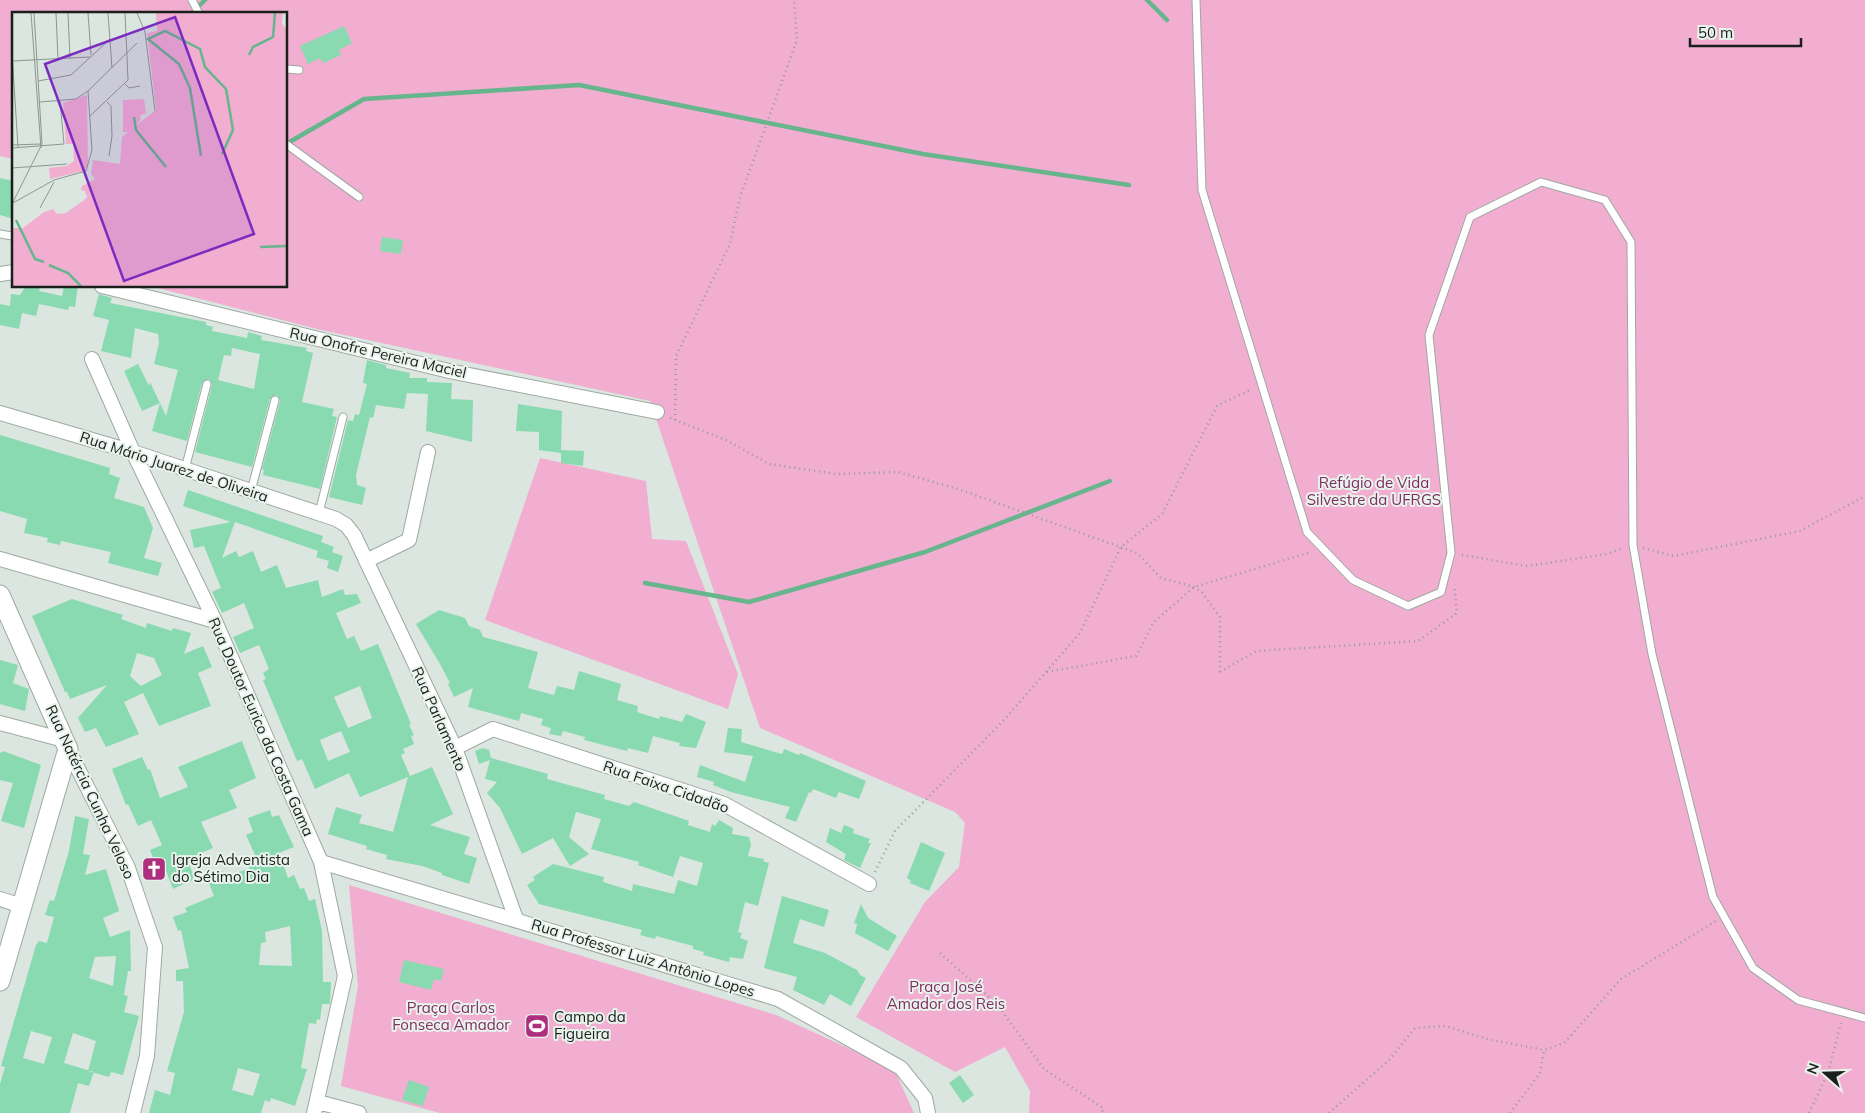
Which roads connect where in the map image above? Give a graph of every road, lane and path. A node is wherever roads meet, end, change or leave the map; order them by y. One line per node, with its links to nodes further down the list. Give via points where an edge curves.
1 (192, 0): 4 (lane)
2 (794, 0): 19 (path, via 797,40 740,198 730,244 676,356)
3 (1196, 0): 14 (lane, via 1202,190)
4 (198, 12)
5 (288, 69): 6 (lane)
6 (299, 70)
7 (288, 145): 8 (lane)
8 (359, 197)
9 (0, 234): 10 (lane)
10 (12, 236)
11 (110, 288): 16 (street, Rua Onofre Pereira Maciel, via 449,371)
12 (92, 359): 20 (street, Rua Doutor Eurico da Costa Gama)
13 (207, 384): 22 (lane)
14 (1262, 384): 28 (lane, via 1307,532); 29 (path, via 1217,406 1162,514)
15 (275, 400): 23 (lane)
16 (657, 412): 19 (path)
17 (0, 413): 20 (street, Rua Mário Juarez de Oliveira)
18 (343, 417): 25 (lane)
19 (675, 420): 29 (path, via 726,440 769,464 836,474 898,472 958,489)
20 (133, 452): 22 (street, Rua Mário Juarez de Oliveira); 36 (street, Rua Doutor Eurico da Costa Gama)
21 (428, 452): 32 (street, via 409,540)
22 (186, 469): 23 (street, Rua Mário Juarez de Oliveira)
23 (250, 491): 25 (street, Rua Mário Juarez de Oliveira)
24 (1865, 496): 27 (path, via 1800,531 1674,556)
25 (319, 513): 26 (street, Rua Mário Juarez de Oliveira)
26 (346, 525): 32 (street, Rua Parlamento)
27 (1633, 545): 30 (path, via 1607,554 1528,566); 30 (lane, via 1631,242 1605,200 1542,182 1470,217 1430,335); 45 (lane, via 1652,654 1713,897)
28 (1321, 546): 30 (lane, via 1353,580 1408,606 1441,592); 34 (path, via 1312,552)
29 (1121, 547): 34 (path, via 1137,553 1161,578); 37 (path, via 1080,633)
30 (1451, 553)
31 (0, 559): 36 (street)
32 (366, 561): 40 (street, Rua Parlamento)
33 (1454, 578): 34 (path, via 1457,613 1418,642 1256,651 1220,672 1220,617 1202,592)
34 (1194, 587): 37 (path, via 1154,622 1136,656)
35 (0, 594): 39 (street, Rua Natércia Cunha Veloso)
36 (215, 621): 41 (street, Rua Doutor Eurico da Costa Gama)
37 (1045, 672): 42 (path, via 1004,720 895,830)
38 (0, 723): 39 (street)
39 (66, 745): 44 (street); 53 (street, Rua Natércia Cunha Veloso, via 128,868 154,947 147,1056)
40 (455, 748): 42 (street, Rua Faixa Cidadão, via 493,730 724,804); 46 (street, Rua Parlamento)
41 (321, 862): 46 (street, Rua Professor Luiz Antônio Lopes); 52 (street, Rua Doutor Eurico da Costa Gama, via 345,976)
42 (869, 884)
43 (0, 899): 44 (street)
44 (22, 906): 48 (street)
45 (1725, 916): 49 (lane, via 1753,968 1798,1000); 51 (path, via 1621,979 1564,1044)
46 (516, 919): 55 (street, Rua Professor Luiz Antônio Lopes, via 778,999 901,1068 925,1098)
47 (940, 953): 56 (path, via 996,1003 1044,1069 1103,1108)
48 (0, 981)
49 (1844, 1013): 50 (lane); 59 (path, via 1828,1073)
50 (1865, 1018)
51 (1544, 1050): 57 (path, via 1487,1039 1446,1026 1415,1028 1389,1060); 58 (path, via 1540,1073)
52 (316, 1107): 54 (street)
53 (133, 1113)
54 (359, 1113)
55 (928, 1113)
56 (1102, 1113)
57 (1329, 1113)
58 (1510, 1113)
59 (1809, 1113)

